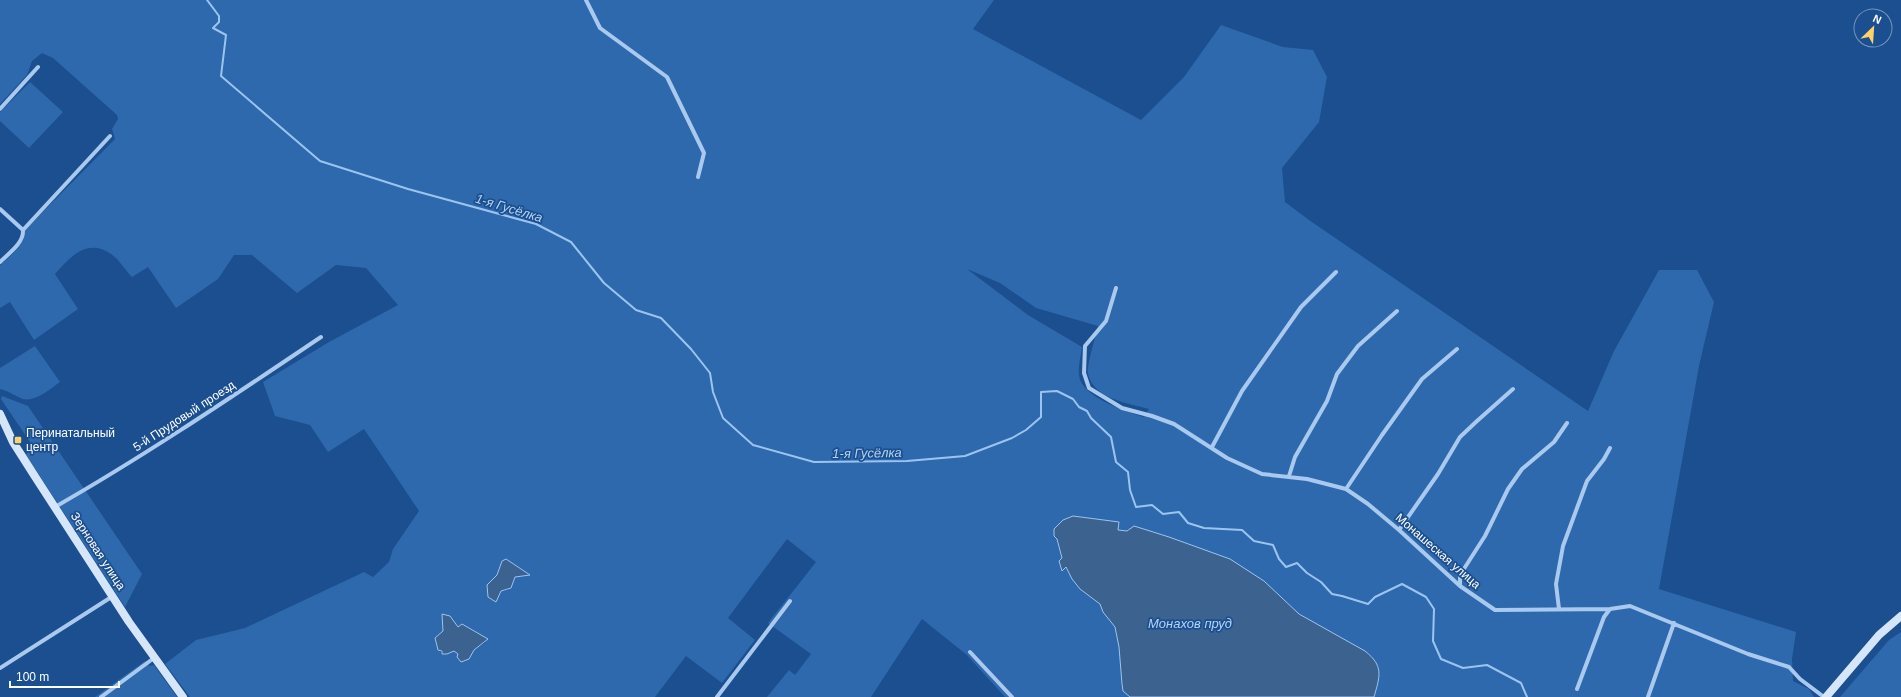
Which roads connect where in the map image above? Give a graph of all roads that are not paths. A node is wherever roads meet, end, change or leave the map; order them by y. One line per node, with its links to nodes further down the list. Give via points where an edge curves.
1 (586, 0): 5 (street, via 600,28 667,77 704,153)
2 (38, 67): 3 (street)
3 (0, 109)
4 (110, 136): 7 (street)
5 (698, 177)
6 (0, 209): 7 (street)
7 (23, 230): 8 (street, via 20,242)
8 (0, 262)
9 (1336, 272): 17 (street, via 1301,307 1242,391)
10 (1116, 288): 17 (street, Монашеская улица, via 1106,321 1085,346 1084,373 1088,388 1122,408 1174,424)
11 (1397, 311): 19 (street, via 1358,346 1337,374 1327,401 1295,458)
12 (321, 337): 21 (street, 5-й Прудовый проезд, via 168,439)
13 (1457, 349): 20 (street, via 1422,379)
14 (1513, 389): 22 (street, via 1460,437)
15 (0, 414): 21 (street, Зерновая улица, via 21,456)
16 (1567, 423): 23 (street, via 1554,442 1522,469 1508,489 1485,536 1460,575)
17 (1212, 447): 19 (street, Монашеская улица, via 1227,458 1262,474)
18 (1610, 448): 26 (street, via 1587,481 1563,546 1556,584)
19 (1289, 476): 20 (street, Монашеская улица)
20 (1346, 489): 22 (street, Монашеская улица)
21 (54, 508): 24 (street, Зерновая улица)
22 (1399, 530): 23 (street, Монашеская улица)
23 (1460, 586): 26 (street, Монашеская улица, via 1495,610)
24 (113, 596): 31 (street, Зерновая улица); 32 (street)
25 (790, 601): 36 (street)
26 (1559, 609): 27 (street, Монашеская улица)
27 (1610, 610): 29 (street, Монашеская улица, via 1630,606); 33 (street, via 1604,617)
28 (1901, 616): 39 (street, via 1879,635)
29 (1674, 624): 38 (street); 39 (street, Монашеская улица, via 1748,654 1789,667)
30 (970, 652): 37 (street)
31 (154, 658): 34 (street); 35 (street, Зерновая улица)
32 (0, 668)
33 (1577, 689)
34 (101, 697)
35 (183, 697)
36 (717, 697)
37 (1012, 697)
38 (1648, 697)
39 (1825, 697)

